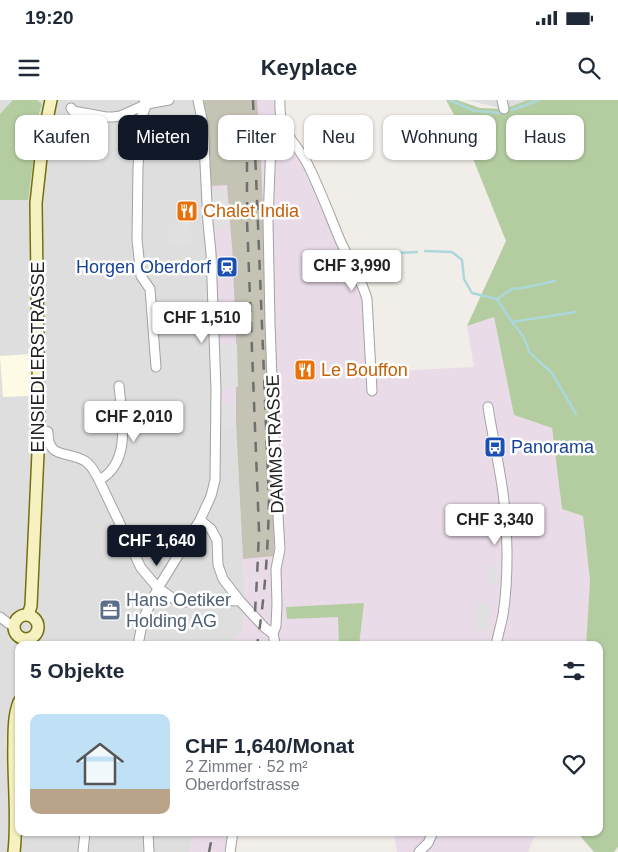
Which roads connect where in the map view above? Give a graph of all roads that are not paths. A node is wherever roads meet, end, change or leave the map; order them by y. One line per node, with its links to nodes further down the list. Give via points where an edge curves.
1 (51, 100): 14 (main road, EINSIEDLERSTRASSE, via 36,203)
2 (169, 100): 5 (street)
3 (198, 100): 16 (street, via 204,135 216,390 215,480)
4 (280, 100): 7 (street)
5 (146, 102): 6 (street, via 120,116 106,117); 10 (street, via 141,118 137,240 142,276 150,289)
6 (71, 108)
7 (281, 115)
8 (294, 145): 12 (street, via 310,167 363,286)
9 (270, 160): 22 (street, DAMMSTRASSE, via 268,222 280,549)
10 (156, 367)
11 (119, 386): 15 (street, via 121,450 112,470)
12 (372, 391)
13 (488, 407): 27 (street, via 506,526 506,579)
14 (40, 431): 15 (street, via 48,432 52,449 84,461 92,467); 19 (main road, EINSIEDLERSTRASSE)
15 (99, 480): 17 (street, via 141,568)
16 (200, 520): 17 (street); 18 (street, via 211,529 217,540 218,565 223,579)
17 (158, 588): 18 (street, via 184,602 209,600); 25 (street, via 143,619)
18 (243, 604): 22 (street)
19 (28, 615): 21 (main road, via 19,617); 24 (main road, via 38,626)
20 (0, 617): 21 (street)
21 (14, 626): 23 (main road, via 16,634)
22 (273, 634): 26 (street, DAMMSTRASSE)
23 (26, 641)
24 (29, 641)
25 (139, 641)
26 (275, 641)
27 (497, 641)
28 (15, 722): 29 (main road)
29 (15, 790)
30 (15, 836): 35 (main road)
31 (85, 836): 36 (street)
32 (148, 836): 37 (street)
33 (232, 836): 38 (street)
34 (431, 836): 39 (street)
35 (14, 852)
36 (83, 852)
37 (149, 852)
38 (230, 852)
39 (419, 852)

